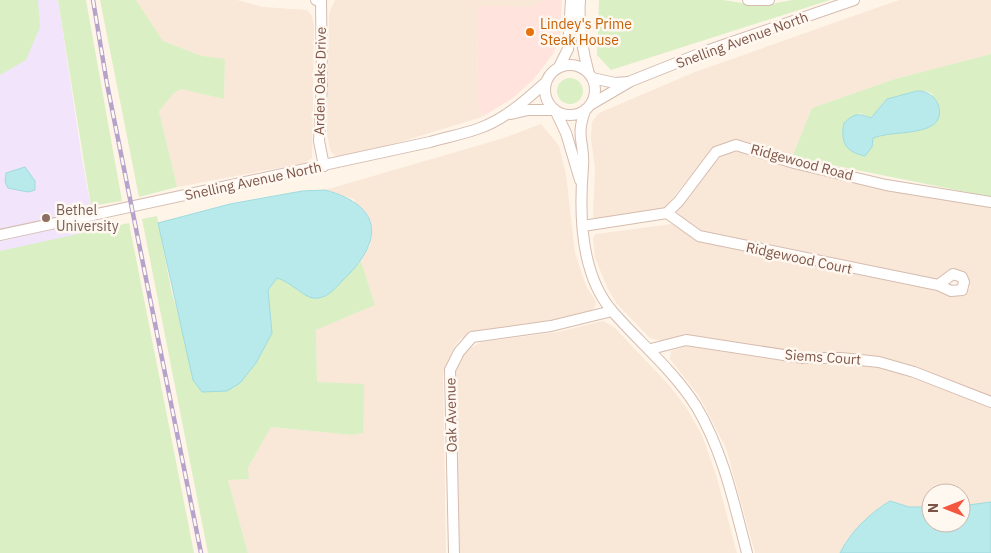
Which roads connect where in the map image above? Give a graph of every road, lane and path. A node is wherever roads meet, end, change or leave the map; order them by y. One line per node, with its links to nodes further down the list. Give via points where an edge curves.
1 (316, 0): 14 (street, Arden Oaks Drive, via 320,0 322,83 319,141)
2 (571, 0): 7 (street, via 568,49)
3 (580, 0): 8 (street, via 581,44)
4 (748, 0): 5 (street, Snelling Avenue North)
5 (769, 0)
6 (854, 0): 9 (street, Snelling Avenue North, via 709,50)
7 (559, 67): 8 (street, via 575,65); 10 (street)
8 (591, 76): 9 (street, Snelling Avenue North, via 615,83); 11 (street, via 595,89)
9 (631, 82): 11 (street, Snelling Avenue North)
10 (545, 83): 12 (street, via 544,95); 13 (street, Snelling Avenue North)
11 (588, 108): 12 (street, via 569,116); 15 (street, via 579,135 584,159)
12 (554, 111): 13 (street, Snelling Avenue North, via 528,110); 15 (street, via 566,133)
13 (503, 117): 14 (street, Snelling Avenue North, via 481,128 430,142)
14 (324, 166): 19 (street, Snelling Avenue North)
15 (582, 186): 18 (street)
16 (991, 202): 17 (street, Ridgewood Road, via 886,185 736,145 716,152)
17 (667, 213): 18 (street); 20 (street, Ridgewood Court, via 699,236)
18 (583, 226): 21 (street, via 594,278)
19 (0, 235)
20 (938, 285)
21 (612, 311): 22 (street); 24 (street, Oak Avenue, via 551,326 472,337 459,352 450,370)
22 (651, 349): 23 (street, Siems Court, via 686,340 802,358 879,362); 25 (street, via 683,387 708,428 720,455)
23 (991, 402)
24 (454, 553)
25 (746, 553)

